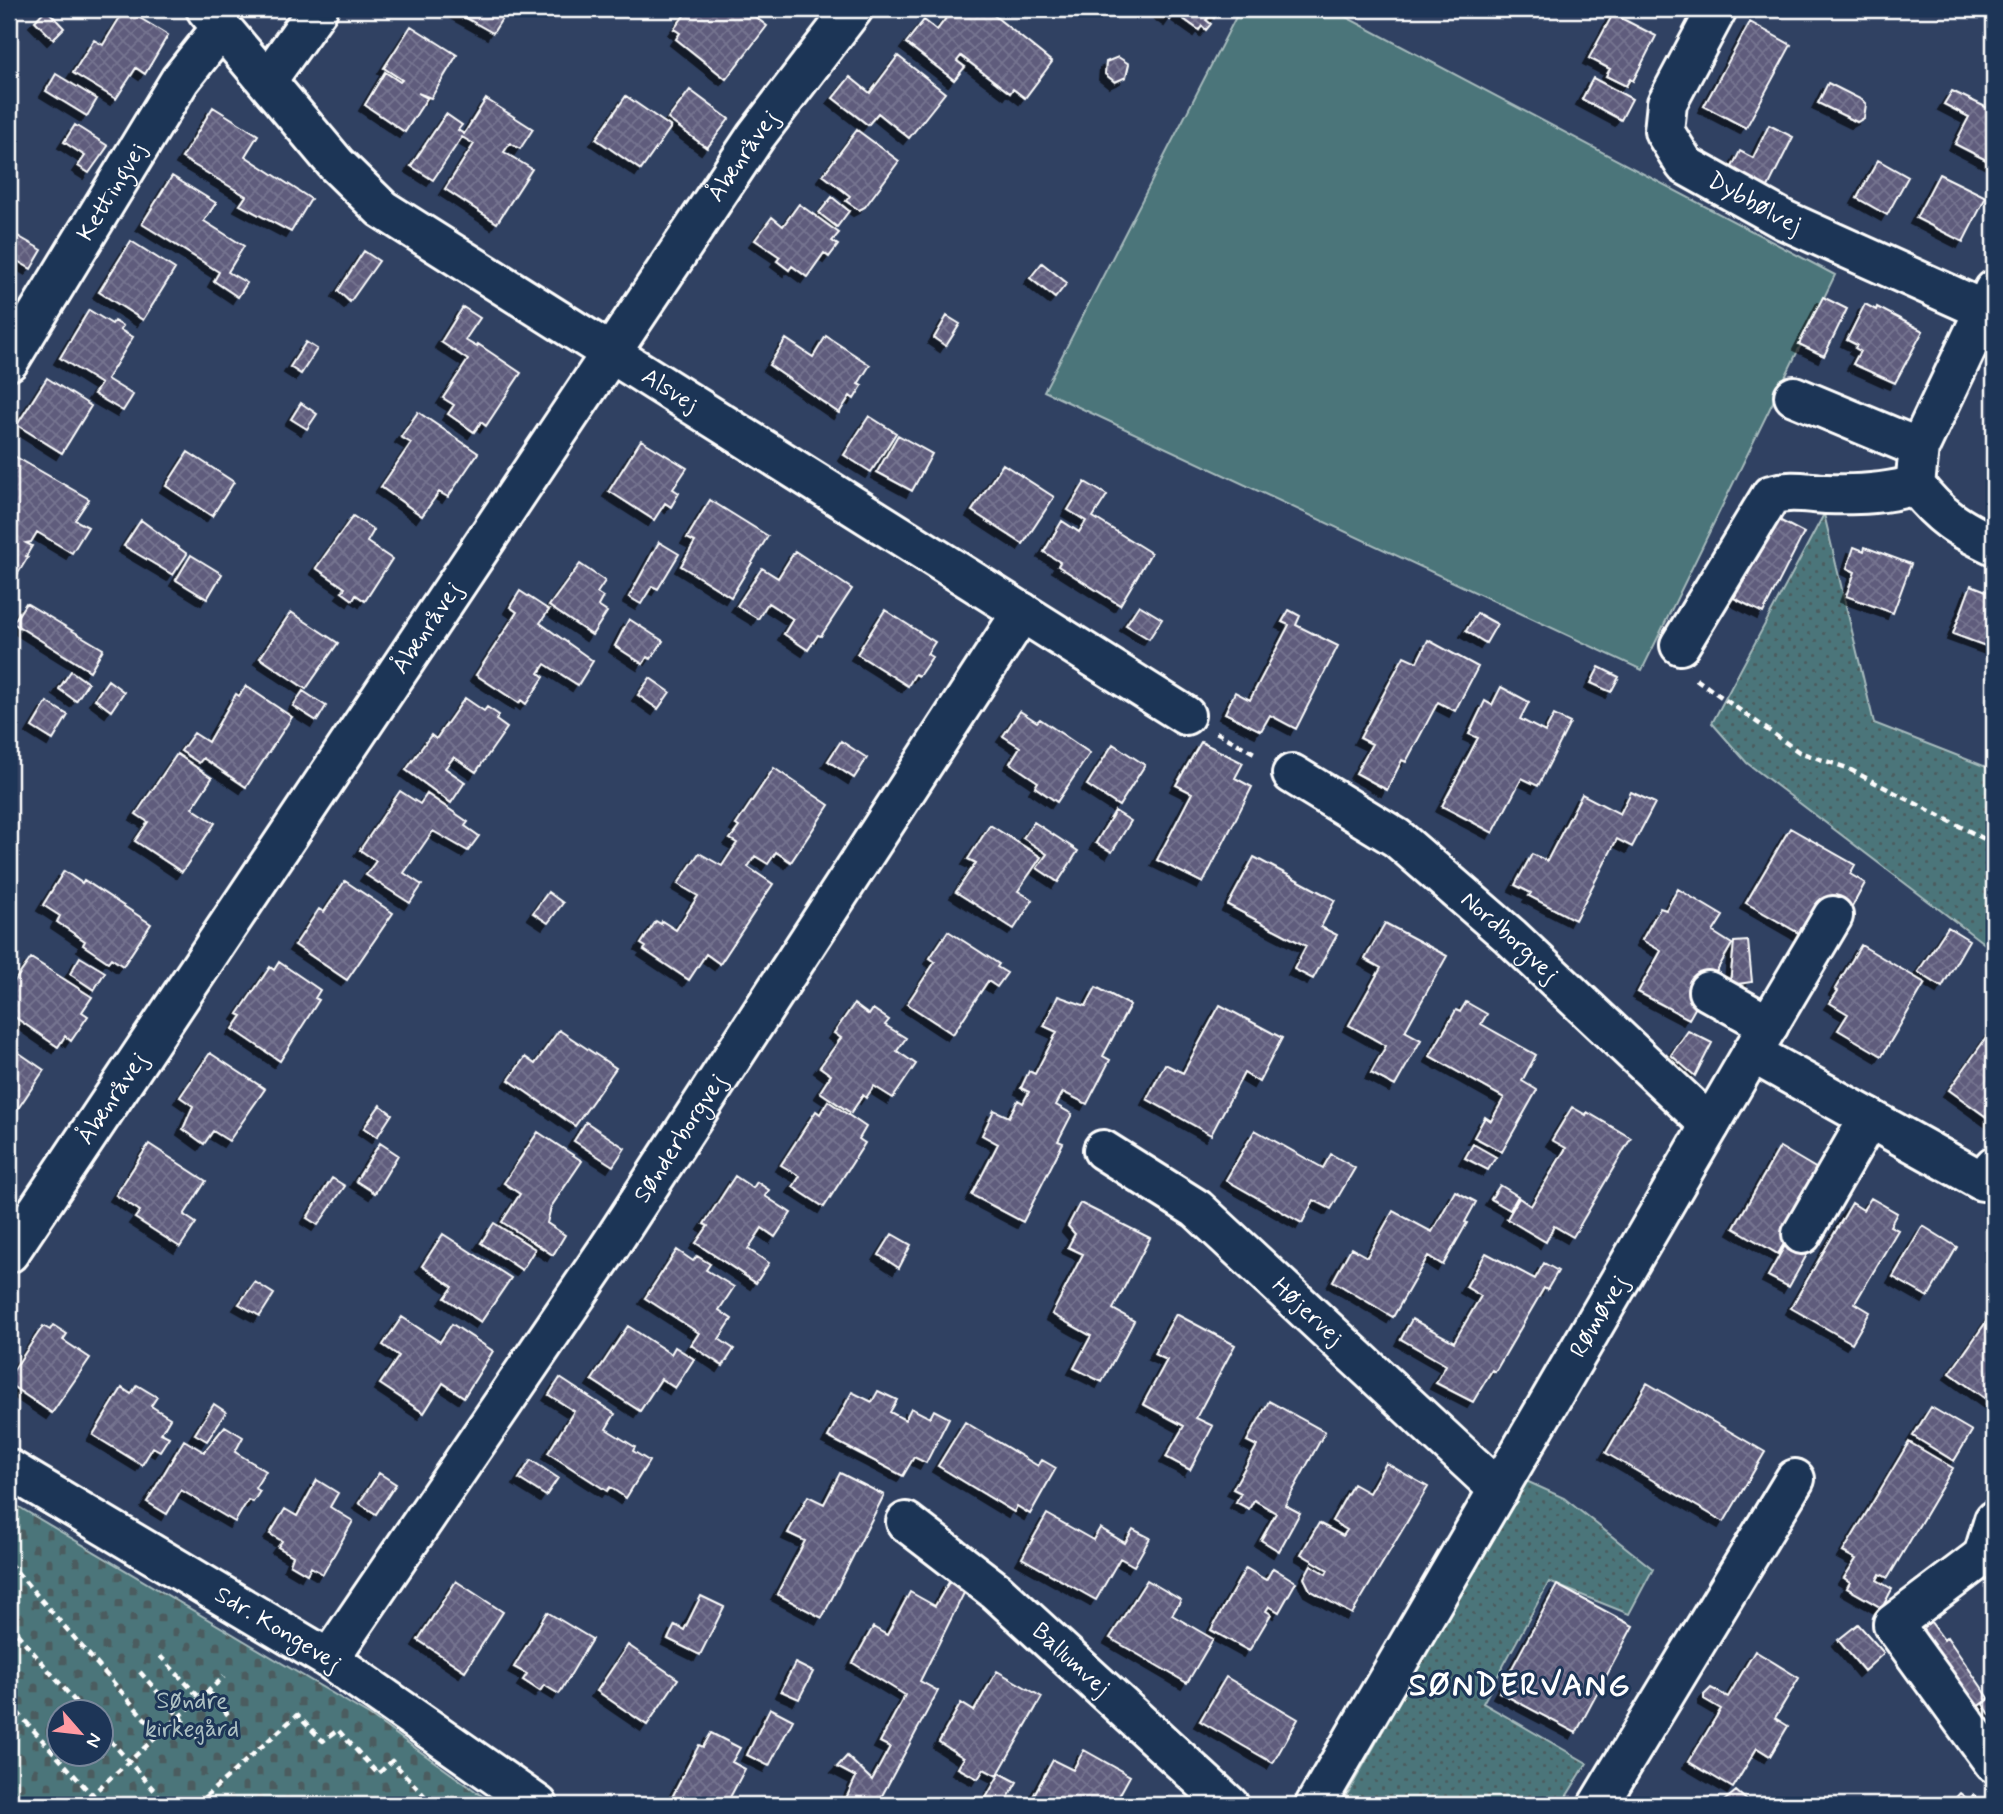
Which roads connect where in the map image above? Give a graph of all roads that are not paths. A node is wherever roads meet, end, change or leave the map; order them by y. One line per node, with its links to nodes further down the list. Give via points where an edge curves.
1 (318, 9): 5 (street)
2 (853, 9): 7 (street, Åbenråvej, via 756,136)
3 (1717, 9): 6 (street, Dybbølvej, via 1667,103 1664,131 1685,165 1784,220)
4 (214, 18): 5 (street, Alsvej); 8 (street, Kettingvej)
5 (268, 79): 7 (street, Alsvej, via 336,164 382,209)
6 (1989, 300): 10 (street)
7 (610, 355): 12 (street, Alsvej); 24 (street, Åbenråvej)
8 (9, 361)
9 (1794, 396): 10 (street)
10 (1917, 467): 11 (street, via 1933,508 1955,526); 13 (street, via 1888,494 1788,490 1771,495)
11 (1994, 544)
12 (1022, 612): 14 (street, Alsvej); 30 (street, Sønderborgvej, via 608,1249)
13 (1680, 645)
14 (1198, 722)
15 (1292, 774): 20 (street, Nordborgvej, via 1397,838 1510,936)
16 (1833, 916): 18 (street, Rømøvej)
17 (1708, 991): 18 (street)
18 (1760, 1039): 19 (street); 20 (street, Rømøvej)
19 (1869, 1118): 22 (street); 23 (street)
20 (1710, 1125): 27 (street, Rømøvej)
21 (1103, 1150): 27 (street, Højervej, via 1198,1209)
22 (1988, 1173)
23 (1802, 1234)
24 (9, 1253)
25 (9, 1469): 30 (street, Sdr. Kongevej)
26 (1795, 1479): 35 (street)
27 (1499, 1490): 32 (street, Rømøvej)
28 (1994, 1520): 31 (street, via 1983,1556 1893,1623)
29 (906, 1522): 34 (street, Ballumvej, via 996,1591)
30 (329, 1659): 33 (street, Sdr. Kongevej)
31 (1994, 1763)
32 (1320, 1803)
33 (538, 1805)
34 (1228, 1805)
35 (1598, 1805)

